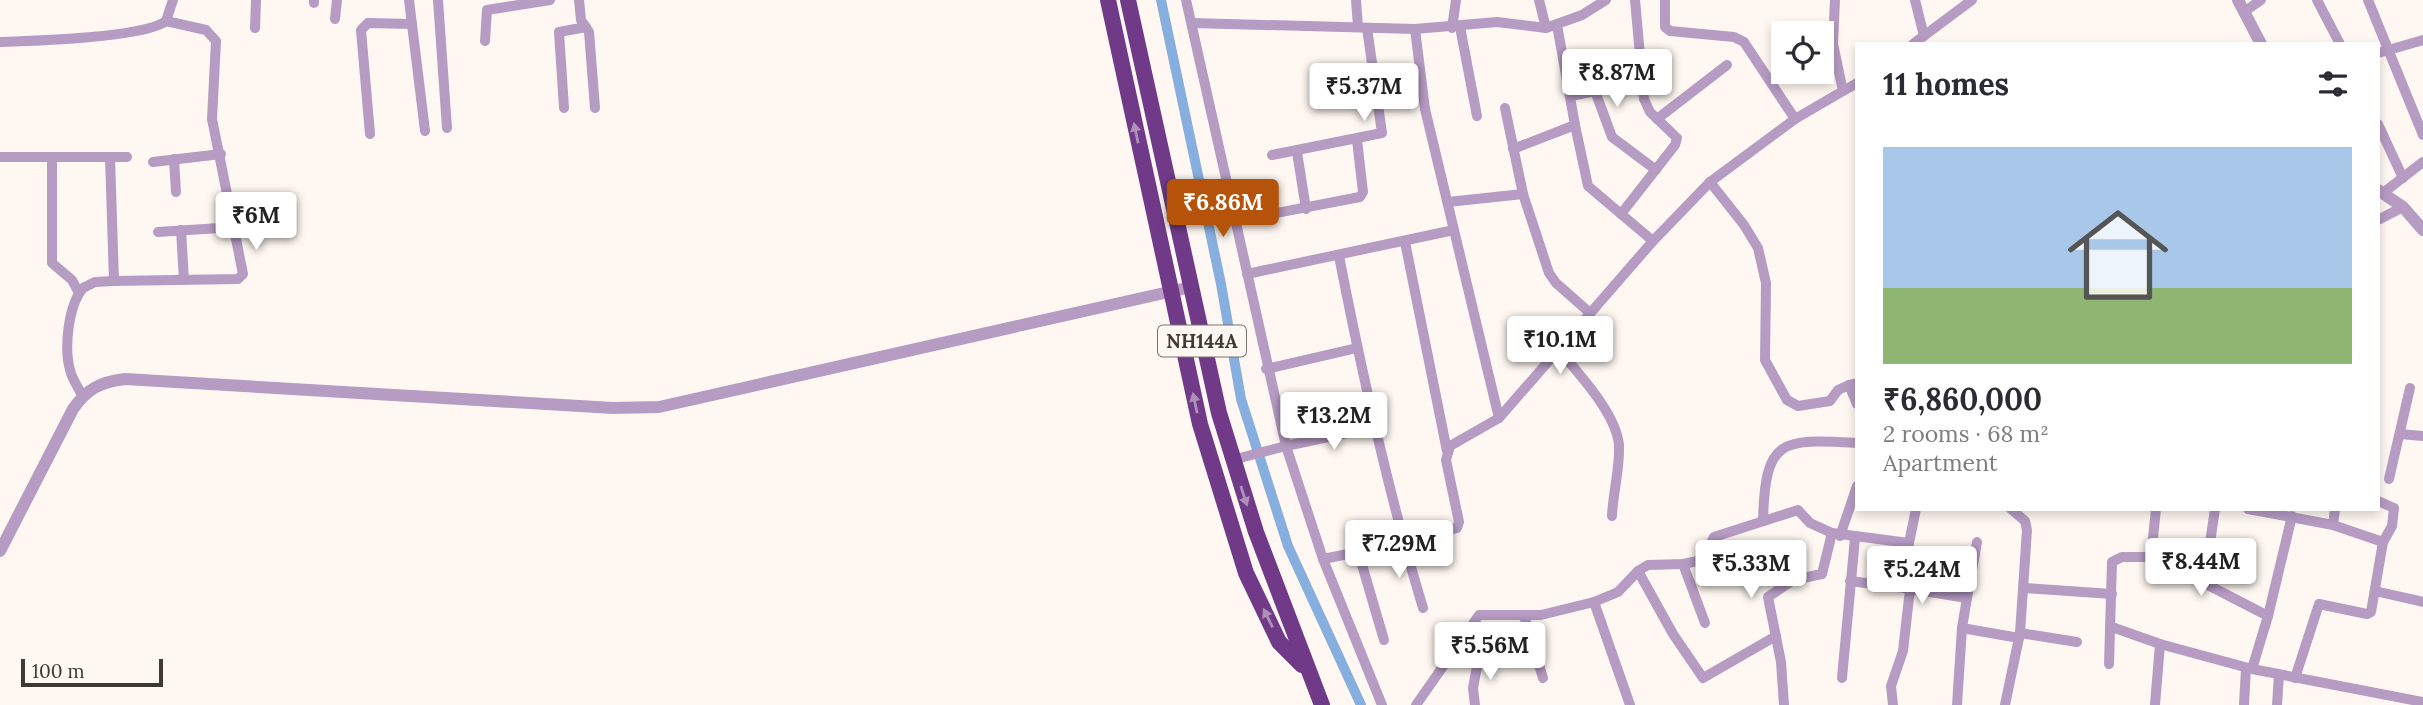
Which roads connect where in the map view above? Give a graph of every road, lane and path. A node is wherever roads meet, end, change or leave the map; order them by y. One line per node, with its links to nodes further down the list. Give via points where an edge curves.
1 (173, 0): 26 (street)
2 (256, 0): 31 (street)
3 (337, 0): 25 (street)
4 (409, 0): 28 (street)
5 (438, 0): 55 (street)
6 (550, 0): 23 (street)
7 (579, 0): 30 (street)
8 (1108, 0): 96 (highway, one-way to 8)
9 (1128, 0): 95 (highway, NH144A)
10 (1186, 0): 27 (street)
11 (1356, 0): 32 (street)
12 (1457, 0): 33 (street)
13 (1539, 0): 29 (street)
14 (1606, 0): 29 (street)
15 (1635, 0): 52 (street, via 1642,89 1646,106)
16 (1665, 0): 53 (street, via 1665,27 1670,31 1744,42)
17 (1835, 0): 46 (street, via 1833,44)
18 (1915, 0): 35 (street)
19 (1972, 0): 35 (street)
20 (2261, 0): 24 (street)
21 (2317, 0): 41 (street)
22 (2368, 0): 42 (street)
23 (491, 4): 37 (street, via 485,14)
24 (2241, 6): 40 (street)
25 (335, 19)
26 (166, 21): 38 (street, via 83,38); 63 (street, via 206,30 214,37 211,111)
27 (1192, 23): 32 (street); 83 (street)
28 (412, 24): 57 (street); 58 (street, via 368,23 361,30)
29 (1552, 26): 33 (street, via 1497,22); 47 (street)
30 (586, 27): 48 (street, via 559,32); 49 (street)
31 (255, 28)
32 (1363, 28): 34 (street); 60 (street, via 1383,130)
33 (1456, 28): 34 (street); 51 (street)
34 (1415, 29): 78 (street, via 1425,109)
35 (1924, 36): 39 (street)
36 (2423, 40): 42 (street)
37 (485, 41)
38 (0, 42)
39 (1916, 42)
40 (2260, 42)
41 (2339, 42)
42 (2389, 50): 43 (street); 59 (street)
43 (2380, 52)
44 (1727, 65): 52 (street)
45 (1855, 84): 46 (street)
46 (1843, 90): 53 (street)
47 (1571, 96): 54 (street); 72 (street, via 1595,92 1612,137)
48 (564, 108)
49 (595, 108)
50 (1505, 108): 61 (street)
51 (1477, 116)
52 (1657, 119): 72 (street, via 1677,141)
53 (1795, 120): 74 (street)
54 (1575, 125): 61 (street); 81 (street, via 1586,181)
55 (447, 128)
56 (2380, 128): 73 (street)
57 (425, 131)
58 (370, 134)
59 (2423, 135)
60 (1357, 140): 62 (street); 80 (street, via 1362,195)
61 (1513, 149): 77 (street)
62 (1297, 152): 64 (street); 80 (street)
63 (221, 154): 69 (street); 84 (street)
64 (1272, 155)
65 (0, 157): 68 (street)
66 (110, 157): 67 (street); 68 (street); 94 (street)
67 (127, 157)
68 (52, 159): 97 (street, via 52,263 72,279)
69 (174, 159): 70 (street); 76 (street)
70 (153, 162)
71 (2423, 162): 73 (street)
72 (1656, 170): 81 (street)
73 (2403, 178): 75 (street)
74 (1710, 182): 89 (street); 102 (street, via 1758,248 1766,283 1765,360 1787,400 1798,406 1830,401 1838,390)
75 (2381, 191): 79 (street)
76 (176, 192)
77 (1523, 194): 78 (street); 98 (street, via 1549,273)
78 (1448, 202): 86 (street)
79 (2403, 207): 82 (street); 87 (street)
80 (1306, 209): 83 (street)
81 (1621, 214): 89 (street)
82 (2380, 219)
83 (1235, 221): 92 (street)
84 (235, 227): 85 (street); 93 (street, via 243,271 240,278)
85 (181, 230): 88 (street); 93 (street)
86 (1454, 230): 90 (street); 105 (street)
87 (2423, 230)
88 (158, 232)
89 (1653, 241): 98 (street)
90 (1405, 242): 91 (street); 111 (street)
91 (1339, 256): 92 (street); 99 (street)
92 (1247, 274): 101 (street)
93 (184, 280): 94 (street)
94 (114, 281): 97 (street, via 95,282)
95 (1191, 287): 96 (street); 112 (highway, NH144A, via 1208,369)
96 (1171, 292): 104 (street, via 659,407 125,379 107,381); 162 (highway, one-way to 96, via 1279,642 1246,573 1200,424)
97 (79, 293): 104 (street, via 72,311 68,354)
98 (1590, 312): 100 (street)
99 (1357, 348): 101 (street); 106 (street)
100 (1558, 349): 105 (street); 123 (street, via 1588,385 1619,444)
101 (1266, 369): 110 (street)
102 (1853, 384)
103 (2410, 388): 107 (street)
104 (82, 395): 132 (street)
105 (1499, 418): 111 (street)
106 (1375, 427): 110 (street); 130 (street)
107 (2400, 434): 108 (street); 113 (street)
108 (2423, 436)
109 (1855, 443): 124 (street, via 1800,440 1784,446 1766,485)
110 (1286, 446): 112 (street); 135 (street)
111 (1447, 450): 130 (street, via 1459,525 1455,530)
112 (1240, 458): 162 (highway, NH144A, one-way to 162)
113 (2389, 479)
114 (1855, 491): 126 (street)
115 (2380, 502): 129 (street, via 2394,508 2392,526)
116 (1916, 511): 131 (street)
117 (2013, 511): 140 (street, via 2027,526)
118 (2156, 511): 134 (street)
119 (2214, 511): 139 (street)
120 (2266, 511): 122 (street)
121 (2335, 511): 125 (street)
122 (2285, 513): 125 (street); 149 (street)
123 (1612, 516)
124 (1763, 522): 126 (street, via 1798,510 1810,523); 136 (street, via 1714,537 1703,560)
125 (2333, 525): 129 (street)
126 (1836, 535): 127 (street); 153 (street, via 1822,574 1793,580 1769,594)
127 (1855, 538): 131 (street); 138 (street)
128 (1977, 542): 144 (street)
129 (2383, 542): 142 (street)
130 (1403, 543): 133 (street); 147 (street)
131 (1909, 543): 141 (street)
132 (0, 551)
133 (1358, 551): 135 (street); 155 (street)
134 (2151, 557): 139 (street); 143 (street, via 2116,559 2111,567)
135 (1323, 559): 169 (street)
136 (1683, 564): 137 (street, via 1653,564); 150 (street)
137 (1637, 571): 145 (street, via 1618,592); 153 (street, via 1703,678)
138 (1850, 581): 141 (street); 164 (street)
139 (2204, 583): 149 (street)
140 (2025, 588): 143 (street); 154 (street)
141 (1907, 589): 144 (street); 174 (street, via 1903,651 1891,686)
142 (2375, 591): 146 (street); 165 (street, via 2367,614 2319,604)
143 (2112, 594): 151 (street)
144 (1967, 598): 152 (street)
145 (1594, 602): 148 (street); 172 (street)
146 (2423, 602)
147 (1423, 608)
148 (1524, 616): 163 (street); 170 (street, via 1479,615)
149 (2267, 616): 160 (street)
150 (1705, 623)
151 (2112, 627): 157 (street); 159 (street)
152 (1962, 628): 154 (street); 175 (street)
153 (1776, 636): 173 (street)
154 (2019, 636): 156 (street); 176 (street)
155 (1384, 640)
156 (2077, 642)
157 (2160, 644): 160 (street); 177 (street)
158 (1479, 656): 171 (street)
159 (2109, 664)
160 (2249, 668): 161 (street); 178 (street)
161 (2279, 675): 165 (street); 179 (street)
162 (1310, 677): 168 (highway, NH144A)
163 (1543, 678)
164 (1842, 678)
165 (2295, 678): 166 (street)
166 (2399, 702): 167 (street)
167 (2423, 702)
168 (1322, 705)
169 (1382, 705)
170 (1416, 705)
171 (1475, 705)
172 (1630, 705)
173 (1784, 705)
174 (1893, 705)
175 (1957, 705)
176 (2005, 705)
177 (2155, 705)
178 (2245, 705)
179 (2277, 705)

